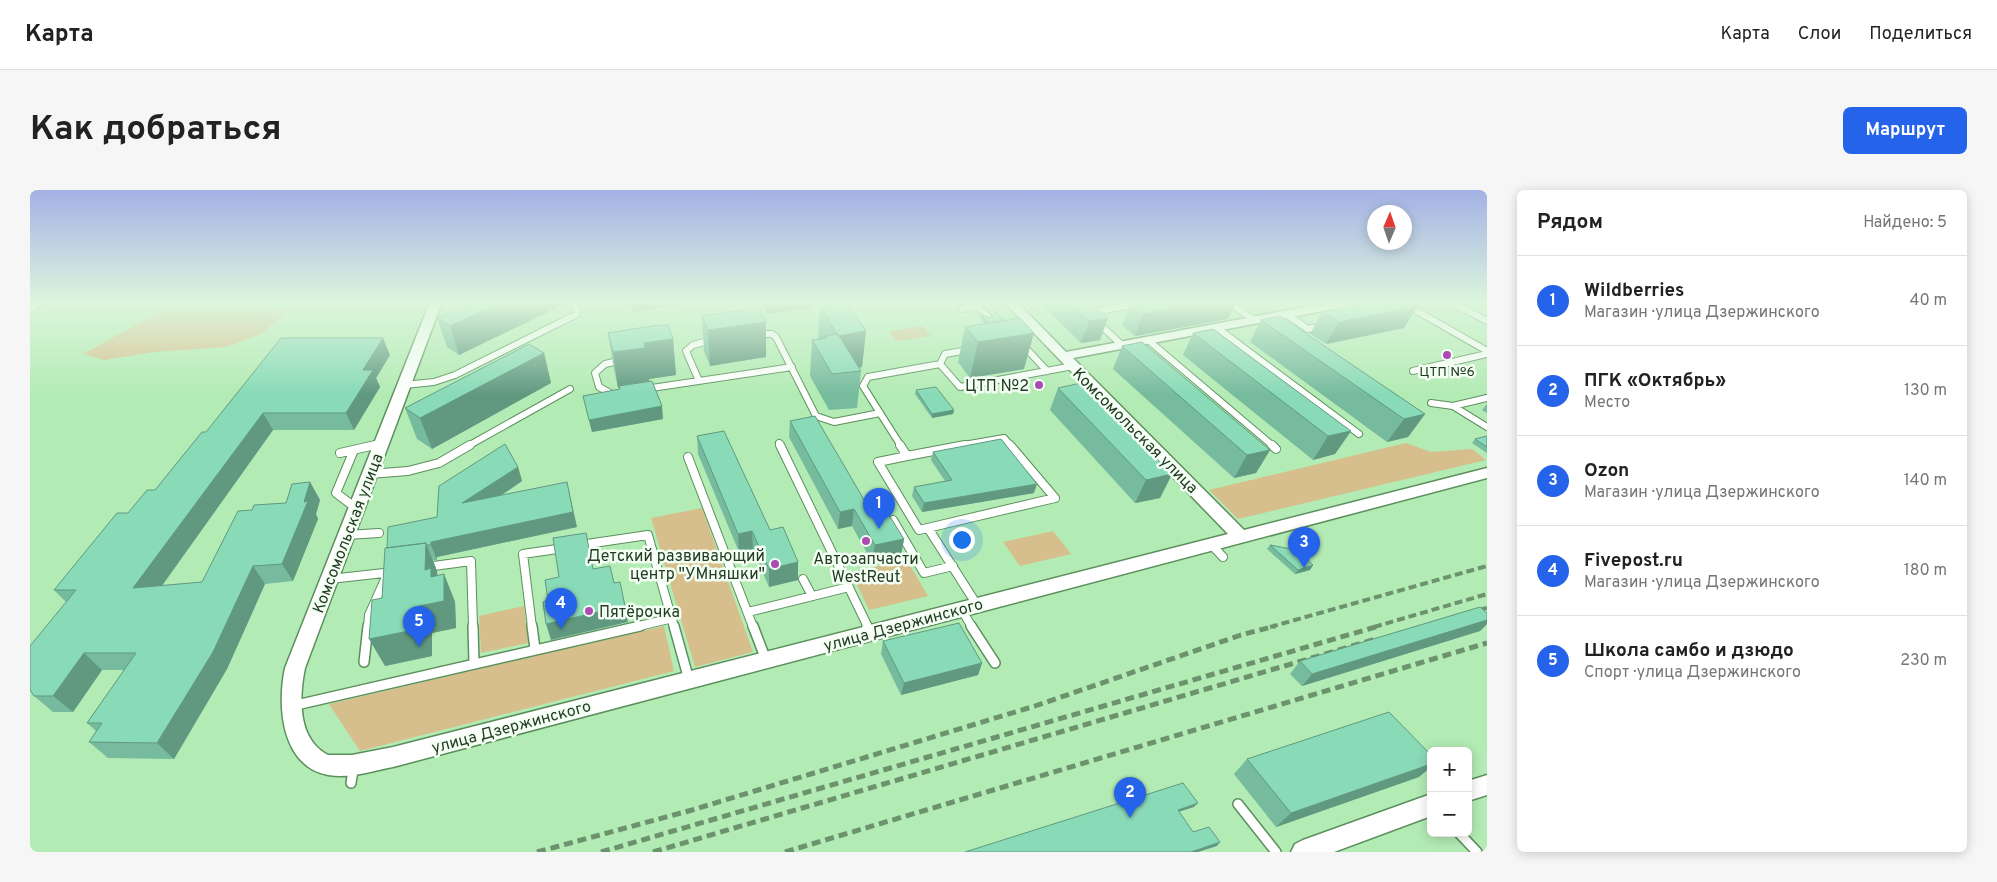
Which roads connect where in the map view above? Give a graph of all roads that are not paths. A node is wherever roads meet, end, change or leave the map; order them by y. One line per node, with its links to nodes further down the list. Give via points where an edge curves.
1 (424, 333): 24 (street, Комсомольская улица)
2 (539, 333): 24 (lane, via 455,375 434,382)
3 (1034, 333): 9 (street, Комсомольская улица)
4 (1109, 333): 12 (lane)
5 (1185, 333): 11 (street)
6 (1224, 333): 33 (lane)
7 (1455, 333): 16 (lane)
8 (750, 334): 20 (lane, via 765,333 776,337)
9 (1038, 338): 18 (street, Комсомольская улица); 21 (lane, via 1020,341)
10 (716, 340): 14 (lane, via 693,344)
11 (1148, 340): 12 (street); 36 (lane)
12 (1122, 345): 18 (street)
13 (973, 349): 19 (lane, via 945,354)
14 (686, 351): 15 (lane); 23 (lane)
15 (677, 352)
16 (1487, 353): 22 (lane)
17 (632, 358): 27 (lane, via 605,364 595,373 597,387 601,391)
18 (1068, 361): 21 (lane); 48 (street, Комсомольская улица)
19 (940, 364): 21 (lane, via 960,387); 31 (lane, via 868,377 863,386)
20 (792, 367): 23 (lane); 31 (lane, via 816,416 834,422)
21 (1047, 371)
22 (1413, 371)
23 (699, 381): 26 (lane)
24 (404, 385): 35 (street, Комсомольская улица)
25 (570, 389): 42 (lane, via 439,463 408,471)
26 (635, 391)
27 (620, 393)
28 (1487, 398): 30 (lane)
29 (1431, 403): 30 (lane)
30 (1454, 406): 32 (lane)
31 (880, 413): 39 (lane)
32 (1487, 427)
33 (1359, 434)
34 (779, 443): 55 (lane)
35 (381, 444): 37 (lane); 42 (street, Комсомольская улица)
36 (1276, 449)
37 (354, 450): 38 (lane); 43 (lane, via 336,493)
38 (340, 453)
39 (907, 456): 45 (lane, via 878,462 919,530); 45 (lane, via 1004,438 1055,498)
40 (688, 457): 58 (lane)
41 (1487, 473): 48 (street, улица Дзержинского)
42 (369, 474): 43 (street, Комсомольская улица)
43 (356, 508): 47 (street, Комсомольская улица)
44 (893, 520): 49 (lane, via 924,573)
45 (928, 528): 49 (lane)
46 (379, 533): 47 (lane)
47 (346, 535): 54 (street, Комсомольская улица)
48 (1240, 536): 57 (street, улица Дзержинского, via 1217,551)
49 (953, 566): 57 (lane)
50 (415, 569): 65 (lane, via 471,561)
51 (406, 570): 52 (lane)
52 (388, 573): 54 (lane); 63 (lane, via 368,615)
53 (803, 578): 56 (lane)
54 (329, 579): 67 (street, Комсомольская улица, via 295,668)
55 (849, 587): 56 (lane); 60 (lane)
56 (812, 596): 58 (lane)
57 (969, 607): 60 (street, улица Дзержинского); 64 (lane)
58 (748, 612): 62 (lane)
59 (673, 618): 61 (lane); 61 (lane, via 648,535 524,554); 66 (lane)
60 (871, 633): 62 (street, улица Дзержинского)
61 (534, 649): 65 (lane)
62 (766, 660): 66 (street, улица Дзержинского)
63 (364, 662)
64 (995, 663)
65 (474, 664): 67 (lane)
66 (690, 680): 68 (street, улица Дзержинского, via 393,757 353,774)
67 (290, 706): 68 (street, Комсомольская улица, via 298,739)
68 (319, 762)
69 (1487, 785): 70 (street)
70 (1472, 791)
71 (1238, 804): 74 (lane)
72 (1427, 806): 75 (street)
73 (1463, 837): 76 (lane)
74 (1276, 852)
75 (1303, 852)
76 (1477, 852)

